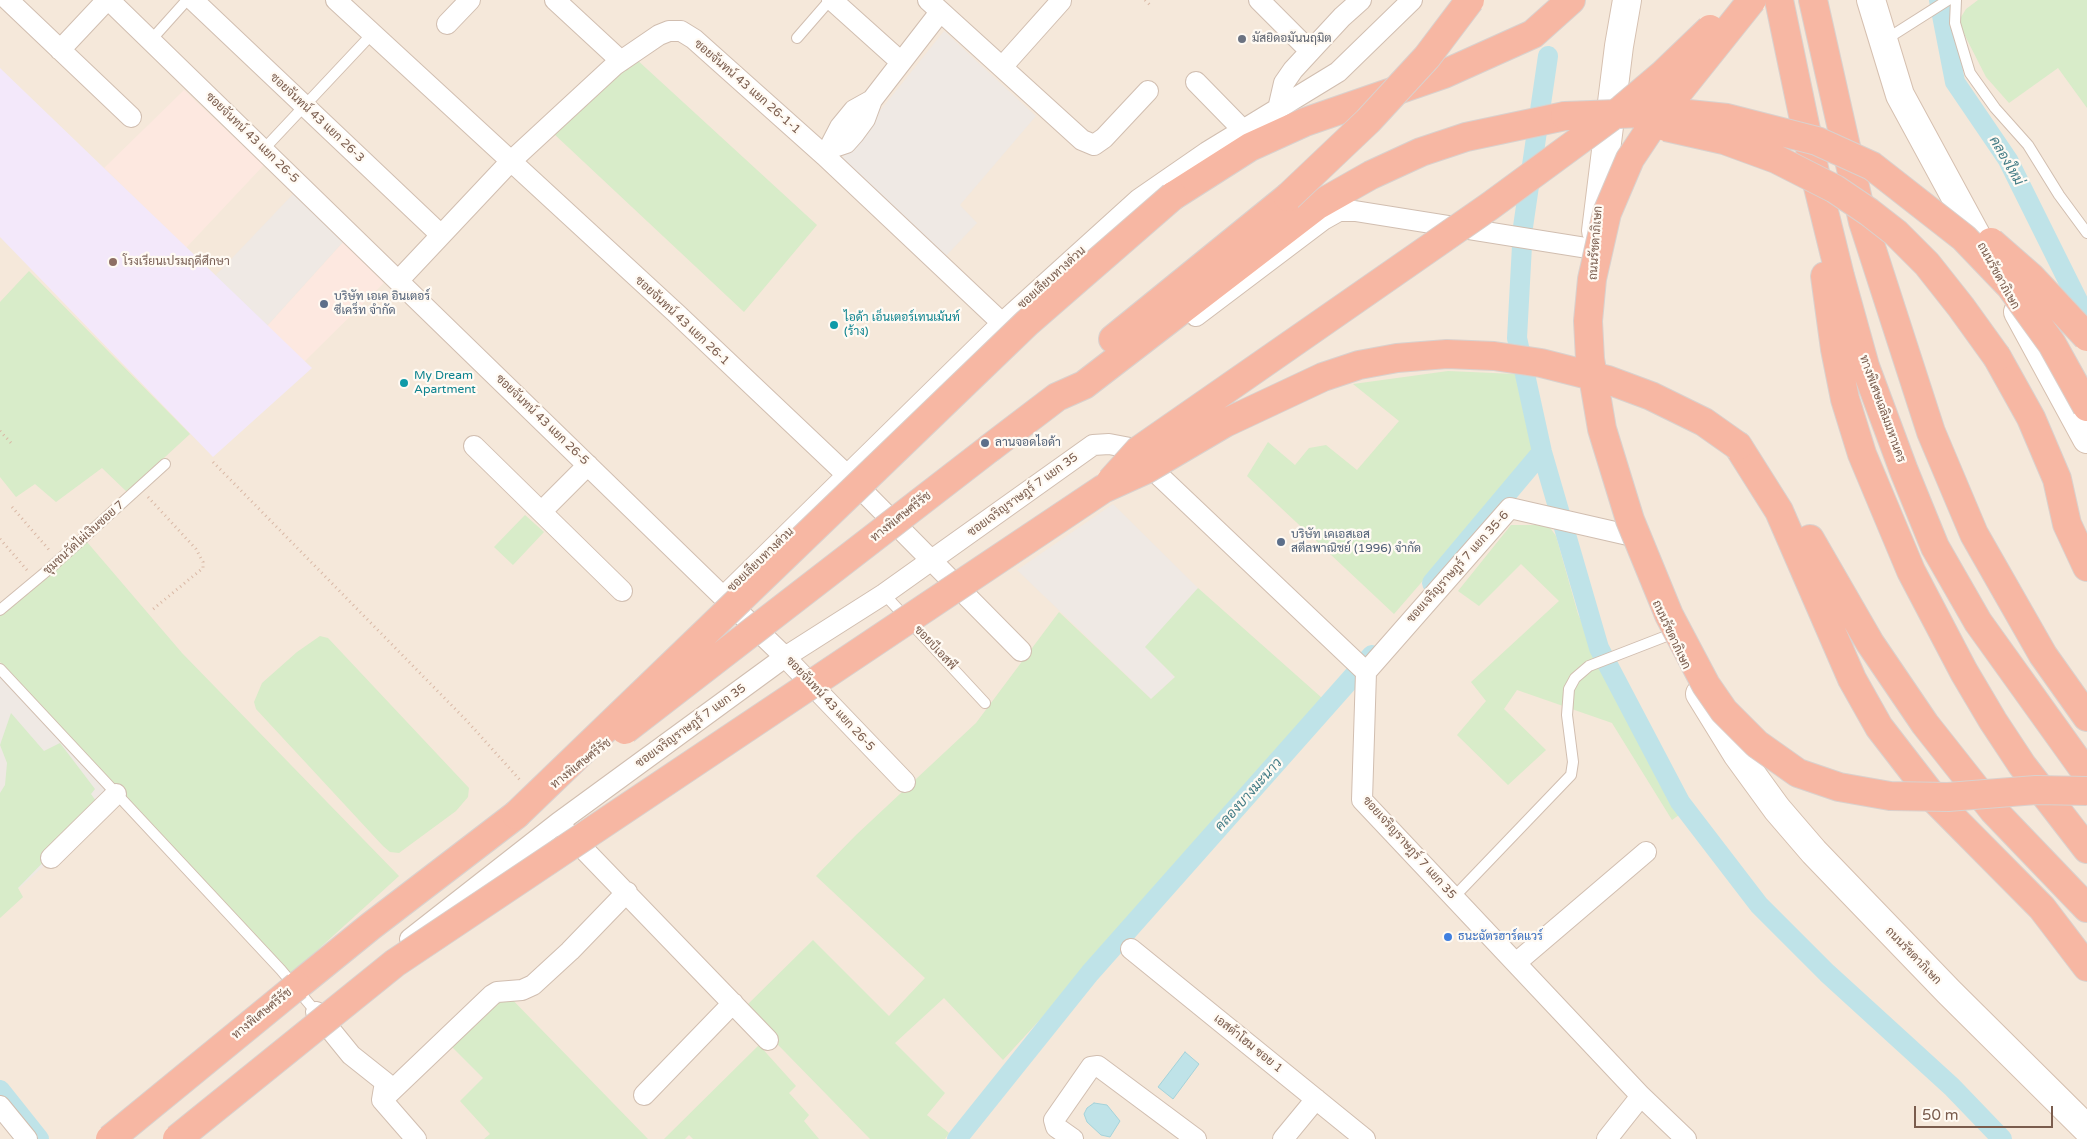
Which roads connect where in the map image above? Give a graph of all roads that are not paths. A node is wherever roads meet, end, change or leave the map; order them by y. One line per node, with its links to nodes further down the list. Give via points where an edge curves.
1 (8, 0): 30 (street)
2 (108, 0): 29 (street, ซอยจันทน์ 43 แยก 26-5); 30 (street)
3 (187, 0): 29 (lane)
4 (192, 0): 38 (street, ซอยจันทน์ 43 แยก 26-3)
5 (336, 0): 26 (street, ซอยจันทน์ 43 แยก 26-1)
6 (470, 0): 25 (street)
7 (555, 0): 32 (street)
8 (831, 0): 28 (lane); 33 (street)
9 (1258, 0): 31 (street)
10 (1361, 0): 31 (street)
11 (1412, 0): 39 (street, ซอยเลียบทางด่วน, via 1338,72)
12 (1470, 0): 55 (highway, bridge, via 1427,57 1368,121 1288,197 1075,370)
13 (1571, 0): 85 (highway, bridge, via 1532,34 1444,74 1305,122 1250,147 1174,196 1027,323)
14 (1627, 0): 50 (main road, ถนนรัชดาภิเษก)
15 (1737, 0): 64 (highway, bridge, via 1689,51 1622,109 1490,206 1139,450)
16 (1752, 0): 83 (highway, bridge, via 1656,120 1630,159 1603,226 1592,279 1589,340 1600,420 1620,492 1669,615 1706,685 1724,711 1757,744 1798,773 1839,787 1890,796 1948,797 2027,790)
17 (1767, 0): 35 (highway)
18 (1779, 0): 35 (highway, ทางพิเศษเฉลิมมหานคร)
19 (1813, 0): 80 (highway, via 1863,222 1930,432 1974,534 2043,655)
20 (1871, 0): 27 (main road, ถนนรัชดาภิเษก)
21 (1948, 0): 27 (lane)
22 (1956, 0): 48 (lane, via 1956,23 1970,73 2028,145)
23 (1061, 1): 34 (street)
24 (934, 6): 33 (street); 34 (street)
25 (447, 24)
26 (372, 34): 38 (lane); 45 (street, ซอยจันทน์ 43 แยก 26-1)
27 (1894, 35): 57 (main road, ถนนรัชดาภิเษก, via 1900,96)
28 (797, 38)
29 (152, 39): 43 (street, ซอยจันทน์ 43 แยก 26-5)
30 (60, 50): 41 (street)
31 (1310, 51): 39 (street, via 1284,83)
32 (621, 61): 44 (street, ซอยจันทน์ 43 แยก 26-1-1, via 659,35 680,31 694,39); 45 (street, ซอยจันทน์ 43 แยก 26-1-1)
33 (901, 62): 44 (street, via 872,100 854,110 840,126)
34 (1002, 66): 37 (street, via 1082,140 1094,146)
35 (1794, 76): 47 (highway, ทางพิเศษเฉลิมมหานคร)
36 (1196, 82): 42 (street)
37 (1148, 91)
38 (304, 105): 43 (lane); 49 (street, ซอยจันทน์ 43 แยก 26-3)
39 (1278, 109): 42 (street, ซอยเลียบทางด่วน)
40 (1565, 116): 46 (highway, bridge, via 1668,112 1727,118 1817,141); 55 (highway, via 1466,137 1421,152 1371,175 1318,205 1084,385); 63 (highway, bridge, via 1646,124 1732,142 1804,172 1869,212 1896,233 1926,264 1986,342 2031,418)
41 (131, 117)
42 (1243, 130): 52 (street, ซอยเลียบทางด่วน, via 1139,199)
43 (263, 150): 51 (street, ซอยจันทน์ 43 แยก 26-5)
44 (828, 152): 52 (street, ซอยจันทน์ 43 แยก 26-1-1)
45 (510, 162): 49 (street, ซอยจันทน์ 43 แยก 26-1-1); 62 (street, ซอยจันทน์ 43 แยก 26-1)
46 (1872, 166): 53 (highway, bridge, via 1933,200 1983,236 2031,277); 56 (highway, bridge, via 1964,238 2010,286 2052,344)
47 (1818, 187): 81 (highway, ทางพิเศษเฉลิมมหานคร, via 1865,366 1936,547 1978,622); 87 (highway, via 1835,349 1845,399 1862,454 1911,571 1964,672 2022,764)
48 (2087, 233)
49 (441, 235): 51 (street, ซอยจันทน์ 43 แยก 26-1-1)
50 (1593, 249): 54 (street, via 1339,211); 67 (main road, ถนนรัชดาภิเษก, via 1593,328 1603,434)
51 (398, 280): 61 (street, ซอยจันทน์ 43 แยก 26-5)
52 (1002, 324): 62 (street, ซอยเลียบทางด่วน)
53 (2087, 337)
54 (1117, 376)
55 (1057, 398): 85 (highway, ทางพิเศษศรีรัช, bridge)
56 (2087, 407)
57 (2087, 439)
58 (474, 446): 65 (street)
59 (1738, 446): 64 (highway, bridge, via 1704,422 1629,387 1562,367 1494,356 1447,354 1396,358 1359,365 1323,377 1225,423 1145,470); 92 (highway, bridge, via 1768,472 1784,493 1849,609 1925,724 1993,810); 95 (highway, via 1779,511 1864,703 1895,750 1937,802 2042,908)
60 (165, 464): 73 (lane, ชุมชนวัดไผ่เงินซอย 7)
61 (588, 466): 65 (street); 72 (street, ซอยจันทน์ 43 แยก 26-5)
62 (847, 475): 68 (street, ซอยจันทน์ 43 แยก 26-1); 72 (street, ซอยเลียบทางด่วน)
63 (2056, 479): 66 (highway); 69 (highway, via 2068,524)
64 (1103, 490): 107 (highway, bridge, via 395,963)
65 (542, 511): 70 (street)
66 (2087, 524)
67 (1628, 535): 74 (main road, ถนนรัชดาภิเษก); 77 (street, ซอยเจริญราษฎร์ 7 แยก 35-6, via 1516,508 1506,511)
68 (932, 560): 71 (street, ซอยเจริญราษฎร์ 7 แยก 35); 75 (street, ซอยจันทน์ 43 แยก 26-1); 77 (street, ซอยเจริญราษฎร์ 7 แยก 35, via 1093,445 1130,448)
69 (2087, 567)
70 (622, 591)
71 (884, 594): 76 (street, ซอยเจริญราษฎร์ 7 แยก 35); 79 (lane, ซอยบีเอสพี)
72 (724, 596): 76 (street, ซอยจันทน์ 43 แยก 26-5)
73 (0, 610)
74 (1669, 635): 91 (lane, via 1589,666 1575,678 1569,689 1567,715 1573,762 1571,775); 104 (main road, ถนนรัชดาภิเษก, via 1737,754 1777,809 1854,895)
75 (1021, 651)
76 (785, 657): 82 (street, ซอยจันทน์ 43 แยก 26-5); 86 (street, ซอยเจริญราษฎร์ 7 แยก 35)
77 (1362, 667): 91 (street, ซอยเจริญราษฎร์ 7 แยก 35, via 1362,800)
78 (0, 669): 84 (lane)
79 (985, 703)
80 (2087, 717)
81 (2087, 774)
82 (905, 782)
83 (2087, 791)
84 (116, 794): 89 (street); 97 (lane, via 281,970)
85 (516, 815): 106 (highway, ทางพิเศษศรีรัช, bridge, via 371,926)
86 (558, 823): 90 (street); 97 (street, ซอยเจริญราษฎร์ 7 แยก 35)
87 (2087, 849)
88 (1646, 852): 94 (street)
89 (52, 858)
90 (627, 892): 96 (street); 101 (street, via 533,985 492,995)
91 (1454, 897): 94 (street, ซอยเจริญราษฎร์ 7 แยก 35)
92 (2087, 908)
93 (1131, 949): 102 (street, เอสต้าโฮม ซอย 1)
94 (1516, 962): 100 (street, ซอยเจริญราษฎร์ 7 แยก 35)
95 (2087, 967)
96 (733, 1003): 98 (street); 99 (street)
97 (316, 1012): 101 (street, via 351,1055 385,1082)
98 (768, 1040)
99 (644, 1095)
100 (1641, 1096): 113 (street); 114 (street, ซอยเจริญราษฎร์ 7 แยก 35)
101 (382, 1100): 108 (street)
102 (1316, 1100): 111 (street); 112 (street, เอสต้าโฮม ซอย 1)
103 (0, 1106): 105 (street)
104 (2087, 1129)
105 (27, 1139)
106 (110, 1139)
107 (176, 1139)
108 (416, 1139)
109 (1073, 1139): 110 (street, via 1056,1126 1054,1120 1091,1068 1098,1066)
110 (1196, 1139)
111 (1283, 1139)
112 (1366, 1139)
113 (1607, 1139)
114 (1686, 1139)

